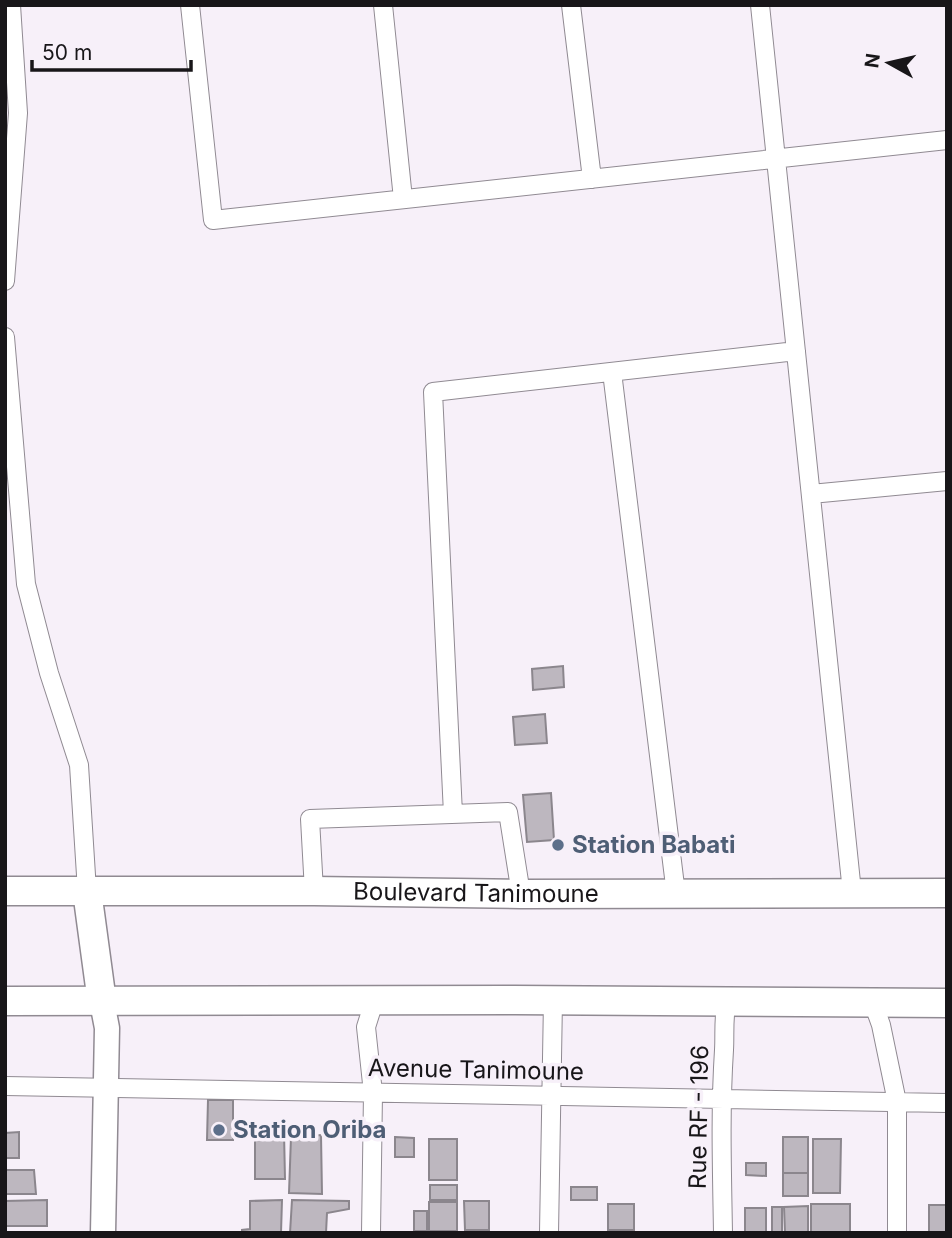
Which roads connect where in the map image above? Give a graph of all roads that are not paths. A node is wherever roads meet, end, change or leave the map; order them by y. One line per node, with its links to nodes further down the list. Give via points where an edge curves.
1 (11, 5): 10 (street, via 18,113)
2 (190, 5): 9 (street, via 213,220)
3 (383, 5): 9 (street)
4 (571, 5): 8 (street)
5 (760, 5): 7 (street)
6 (947, 139): 7 (street)
7 (776, 158): 8 (street); 12 (street)
8 (592, 179): 9 (street)
9 (403, 199)
10 (5, 281)
11 (5, 337): 18 (street, via 26,584 79,765)
12 (796, 351): 13 (street); 15 (street)
13 (611, 372): 16 (street, via 433,392); 23 (street)
14 (947, 481): 15 (street)
15 (811, 494): 20 (street)
16 (453, 814): 19 (street, via 310,819); 22 (street, via 508,812)
17 (5, 891): 18 (main road, Boulevard Tanimoune)
18 (87, 891): 19 (main road, Boulevard Tanimoune); 27 (main road)
19 (314, 891): 22 (main road, Boulevard Tanimoune)
20 (852, 892): 21 (main road, Boulevard Tanimoune); 23 (main road, Boulevard Tanimoune)
21 (947, 893)
22 (521, 894): 23 (main road, Boulevard Tanimoune)
23 (676, 894)
24 (364, 1000): 25 (main road); 27 (main road); 33 (street, via 372,1008 366,1027)
25 (553, 1000): 28 (main road); 34 (street)
26 (5, 1001): 27 (main road)
27 (102, 1002): 32 (main road, via 107,1028)
28 (727, 1002): 29 (main road); 35 (street, Rue RF - 196)
29 (876, 1003): 30 (main road); 36 (street)
30 (947, 1003)
31 (5, 1086): 32 (street, Avenue Tanimoune)
32 (106, 1088): 33 (street, Avenue Tanimoune); 38 (main road)
33 (373, 1093): 34 (street, Avenue Tanimoune); 39 (street)
34 (550, 1096): 35 (street, Avenue Tanimoune); 40 (street)
35 (721, 1099): 36 (street, Avenue Tanimoune); 41 (street, Rue RF - 196)
36 (897, 1102): 37 (street, Avenue Tanimoune); 42 (street)
37 (947, 1103)
38 (103, 1233)
39 (371, 1233)
40 (549, 1233)
41 (723, 1233)
42 (897, 1233)

